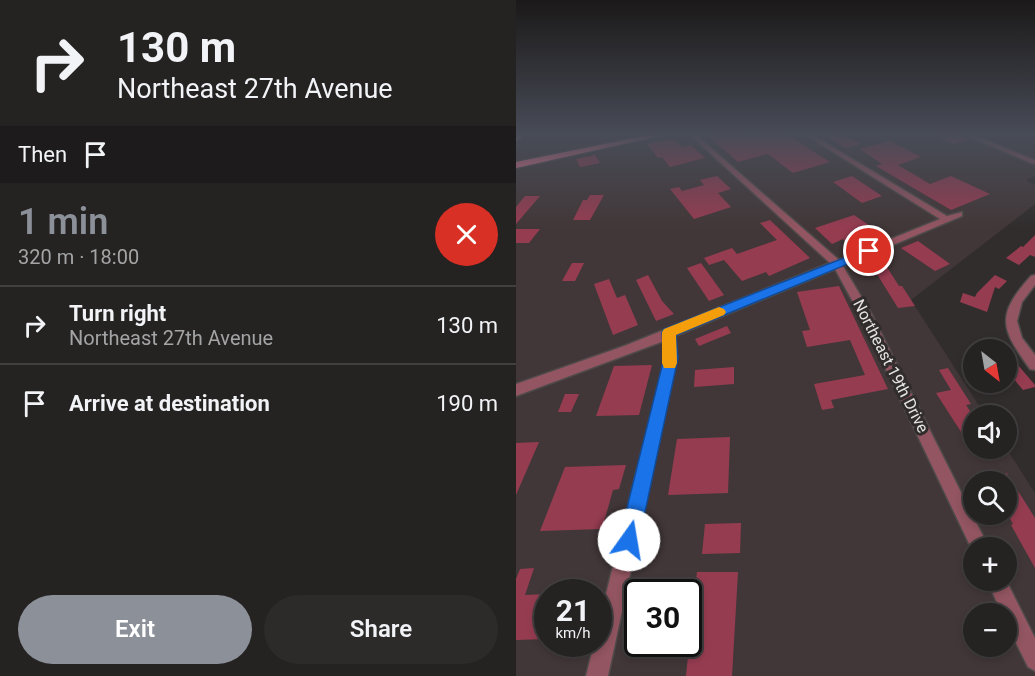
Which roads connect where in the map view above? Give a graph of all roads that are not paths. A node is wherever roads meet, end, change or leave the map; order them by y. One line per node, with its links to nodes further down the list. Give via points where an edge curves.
1 (727, 166): 5 (street, Northeast 19th Drive)
2 (859, 166): 4 (street)
3 (959, 214): 4 (street)
4 (946, 219): 5 (street)
5 (837, 264): 7 (street); 10 (street, Northeast 19th Drive)
6 (1035, 278): 8 (street, via 1014,303 1010,326)
7 (669, 332): 9 (street); 13 (street, via 671,358)
8 (1035, 365)
9 (516, 390)
10 (975, 537)
11 (1001, 591): 12 (street)
12 (1035, 660)
13 (597, 676)

